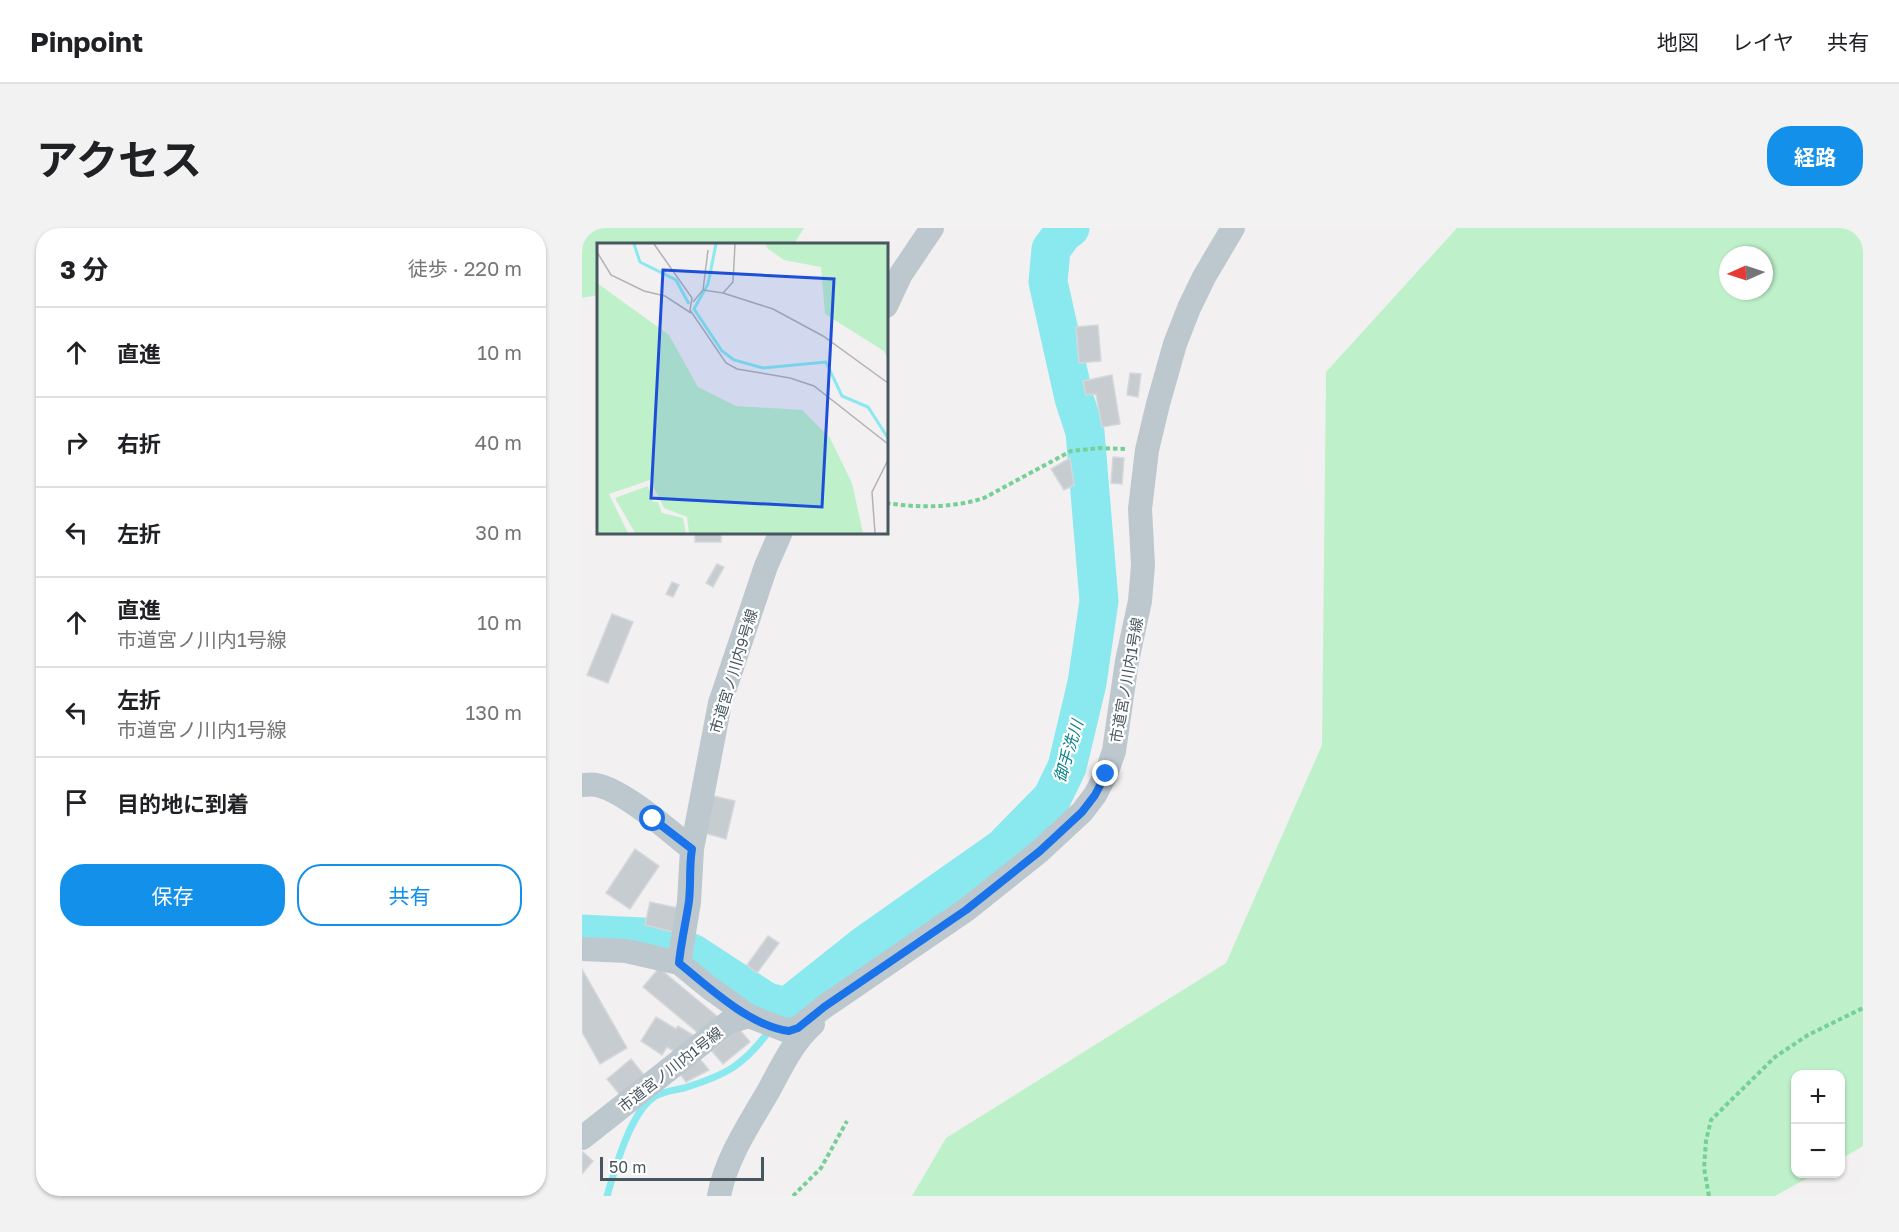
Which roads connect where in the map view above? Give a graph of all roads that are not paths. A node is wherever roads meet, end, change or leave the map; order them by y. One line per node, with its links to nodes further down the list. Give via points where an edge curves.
1 (932, 228): 3 (street, via 901,274)
2 (1233, 228): 9 (street, 市道宮ノ川内1号線, via 1203,277 1175,344 1147,450 1140,510 1140,601 1106,774 1082,812 1040,851 966,910)
3 (888, 302)
4 (780, 534): 6 (street, 市道宮ノ川内9号線, via 720,703)
5 (582, 785): 6 (street, via 609,789)
6 (692, 849): 8 (street, 市道宮ノ川内9号線, via 691,885)
7 (582, 949): 8 (street)
8 (680, 953): 10 (street, via 711,989)
9 (843, 995): 10 (street, 市道宮ノ川内1号線, via 789,1031); 12 (street, via 793,1048 732,1156)
10 (762, 1021): 11 (street, 市道宮ノ川内1号線, via 729,1022)
11 (582, 1138)
12 (719, 1196)

